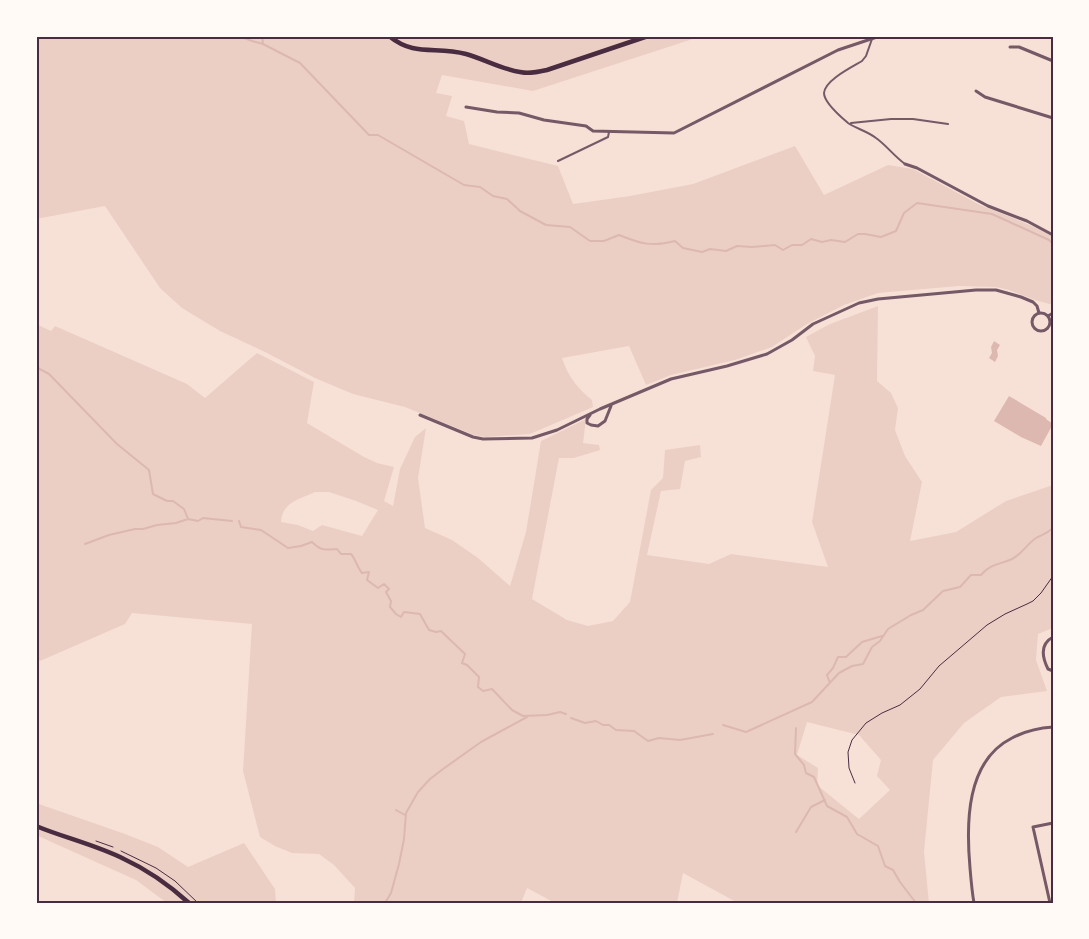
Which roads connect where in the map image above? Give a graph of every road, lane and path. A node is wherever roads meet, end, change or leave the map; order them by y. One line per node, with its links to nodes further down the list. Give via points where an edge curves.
1 (388, 36): 2 (main road, via 410,48 464,53 509,69 533,73)
2 (648, 36)
3 (880, 36): 4 (street)
4 (872, 39): 10 (lane, via 862,61 830,82 824,92 833,109); 12 (street, via 838,50 674,133)
5 (1010, 47): 6 (street, via 1019,47)
6 (1053, 61)
7 (976, 91): 9 (street, via 985,97)
8 (466, 107): 12 (street, via 519,113)
9 (1053, 118)
10 (849, 123): 11 (lane, via 913,119); 14 (lane, via 877,139)
11 (948, 124)
12 (609, 132): 13 (lane, via 608,138)
13 (558, 161)
14 (905, 164): 15 (street)
15 (1053, 235)
16 (1039, 313): 18 (street); 18 (street, via 1032,321 1040,331 1049,326); 19 (street, via 1033,302 996,290 878,298 812,324 767,354 671,379)
17 (1053, 313): 18 (street)
18 (1048, 316)
19 (612, 404): 20 (street); 20 (street, via 598,426 587,423)
20 (592, 412): 21 (street, via 557,430 532,438 502,439 473,437)
21 (420, 415)
22 (1053, 576): 26 (path, via 1033,600 987,625 939,666 900,706 866,723 852,740 848,752 849,768)
23 (1053, 637): 24 (street, via 1048,640 1043,656 1048,669)
24 (1053, 671)
25 (1053, 727): 30 (street, via 1022,732 1006,741 991,753 978,776 968,827)
26 (855, 783)
27 (1053, 823): 31 (street, via 1033,827)
28 (36, 826): 29 (main road, via 124,858 170,886)
29 (188, 903)
30 (974, 903)
31 (1050, 903)

